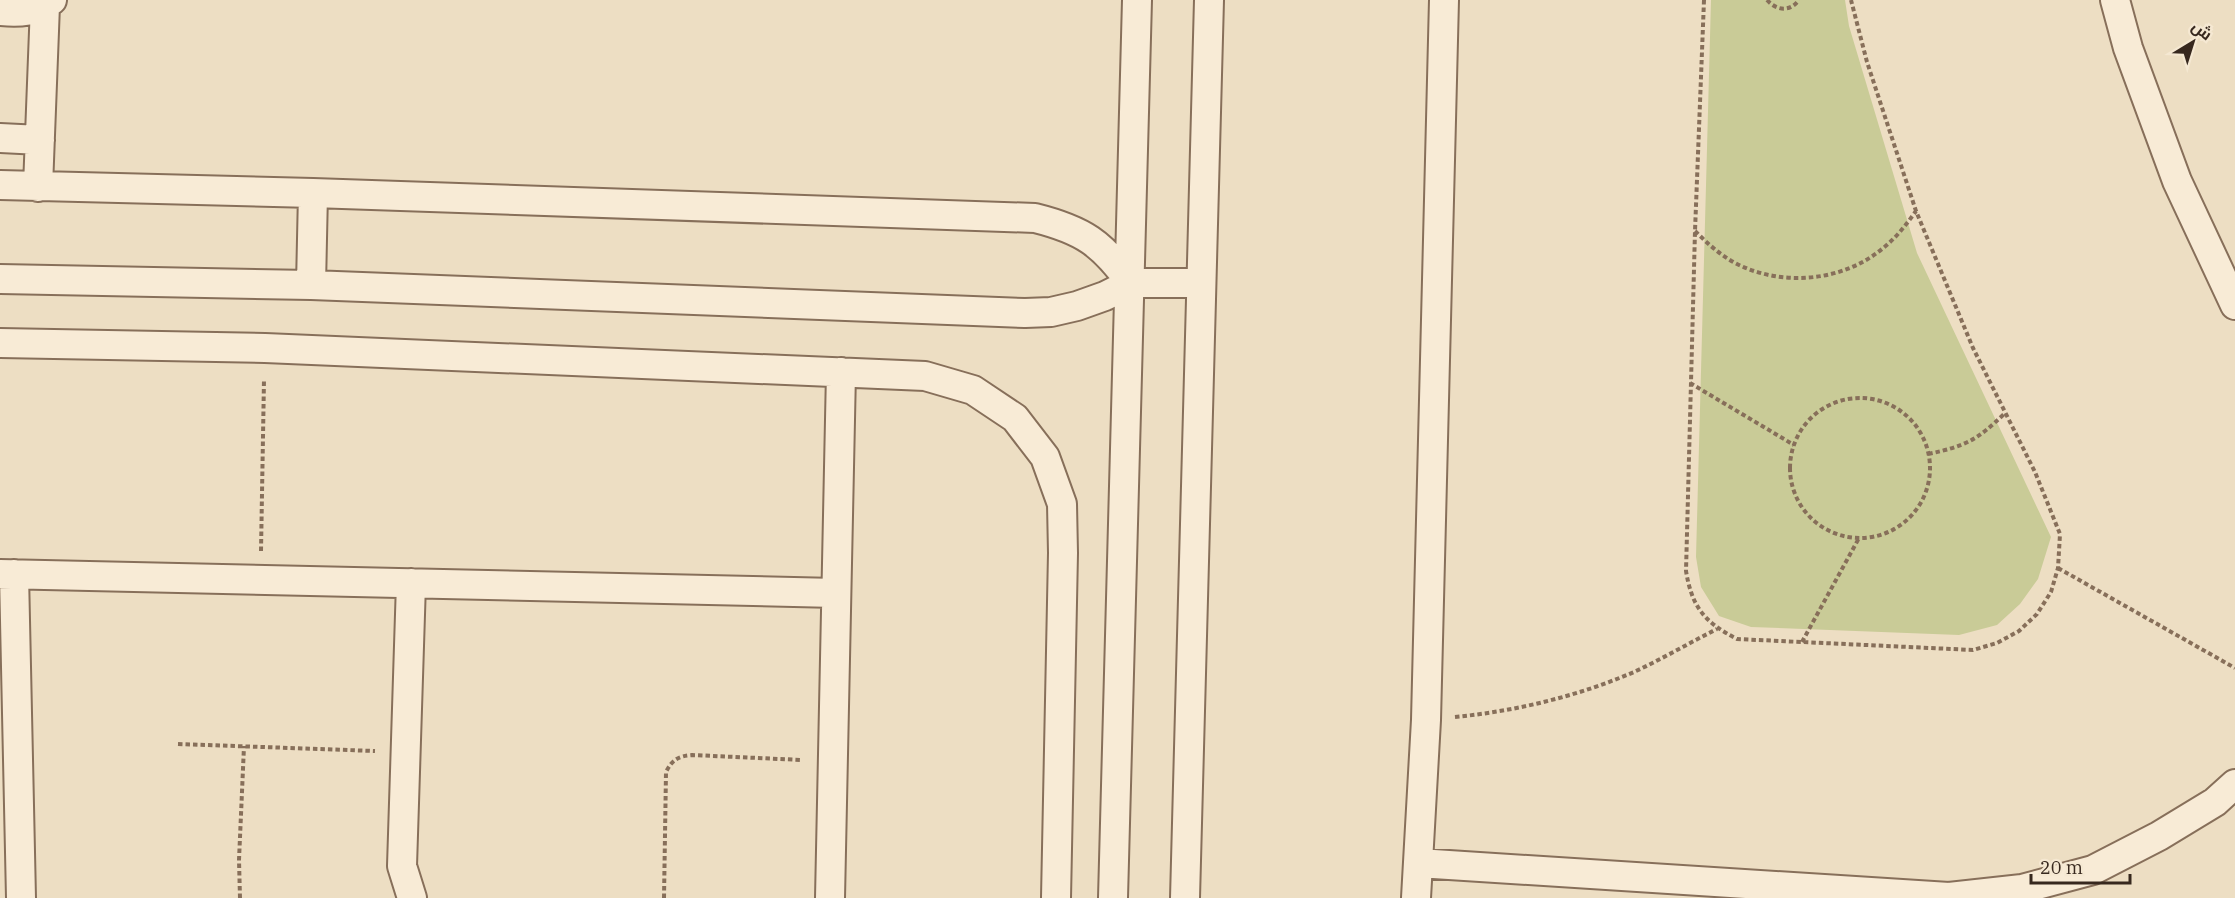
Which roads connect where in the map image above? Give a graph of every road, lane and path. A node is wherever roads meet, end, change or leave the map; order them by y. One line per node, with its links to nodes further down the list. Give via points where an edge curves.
1 (1137, 0): 19 (street)
2 (1209, 0): 20 (street)
3 (1444, 0): 39 (street)
4 (1704, 0): 17 (path)
5 (1767, 0): 6 (path, via 1781,9 1789,9)
6 (1799, 0)
7 (1851, 0): 16 (path)
8 (2115, 0): 22 (street, via 2128,48 2177,181)
9 (49, 3): 10 (street, via 20,13); 12 (street)
10 (0, 11)
11 (0, 138): 12 (street)
12 (40, 140): 14 (street)
13 (0, 185): 14 (street)
14 (38, 187): 15 (street)
15 (313, 193): 19 (street, via 1035,218 1064,225 1091,239 1114,259); 21 (street)
16 (1916, 211): 17 (path, via 1882,250 1860,264 1811,278 1784,277 1743,266 1713,249); 27 (path)
17 (1695, 231): 26 (path)
18 (0, 279): 21 (street)
19 (1131, 283): 20 (street); 21 (street, via 1077,306 1025,313); 52 (street)
20 (1201, 283): 53 (street)
21 (312, 285)
22 (2235, 305)
23 (0, 343): 24 (street)
24 (265, 348): 25 (street); 33 (path)
25 (841, 372): 35 (street); 51 (street, via 925,376 973,390 1015,418 1045,457 1062,504)
26 (1690, 383): 28 (path); 36 (path, via 1686,571 1689,593 1700,613)
27 (2004, 414): 29 (path, via 1983,434 1957,448); 31 (path, via 2035,472 2060,534)
28 (1794, 445): 29 (path, via 1803,428 1832,404 1870,399 1905,414 1927,445); 30 (path, via 1791,477 1803,508 1828,530)
29 (1928, 454): 30 (path, via 1929,483 1911,517 1878,536)
30 (1859, 538): 37 (path)
31 (2058, 568): 37 (path, via 2051,592 2037,614 2019,631 1989,646 1973,650); 38 (path)
32 (7, 574): 33 (street); 46 (street)
33 (260, 580): 34 (street)
34 (411, 584): 35 (street); 42 (street)
35 (836, 593): 43 (street)
36 (1717, 629): 37 (path, via 1737,639); 39 (path, via 1635,671 1591,688 1500,712)
37 (1802, 642)
38 (2235, 668)
39 (1426, 720): 45 (street)
40 (178, 744): 41 (path)
41 (244, 746): 42 (path); 47 (path)
42 (405, 752): 48 (street, via 402,866)
43 (832, 761): 49 (path, via 692,755 671,762 666,772); 50 (street)
44 (2235, 784): 45 (street, via 2215,802 2093,870 2022,889 1949,897)
45 (1418, 863): 54 (street)
46 (21, 898)
47 (240, 898)
48 (412, 898)
49 (664, 898)
50 (830, 898)
51 (1056, 898)
52 (1113, 898)
53 (1185, 898)
54 (1416, 898)

